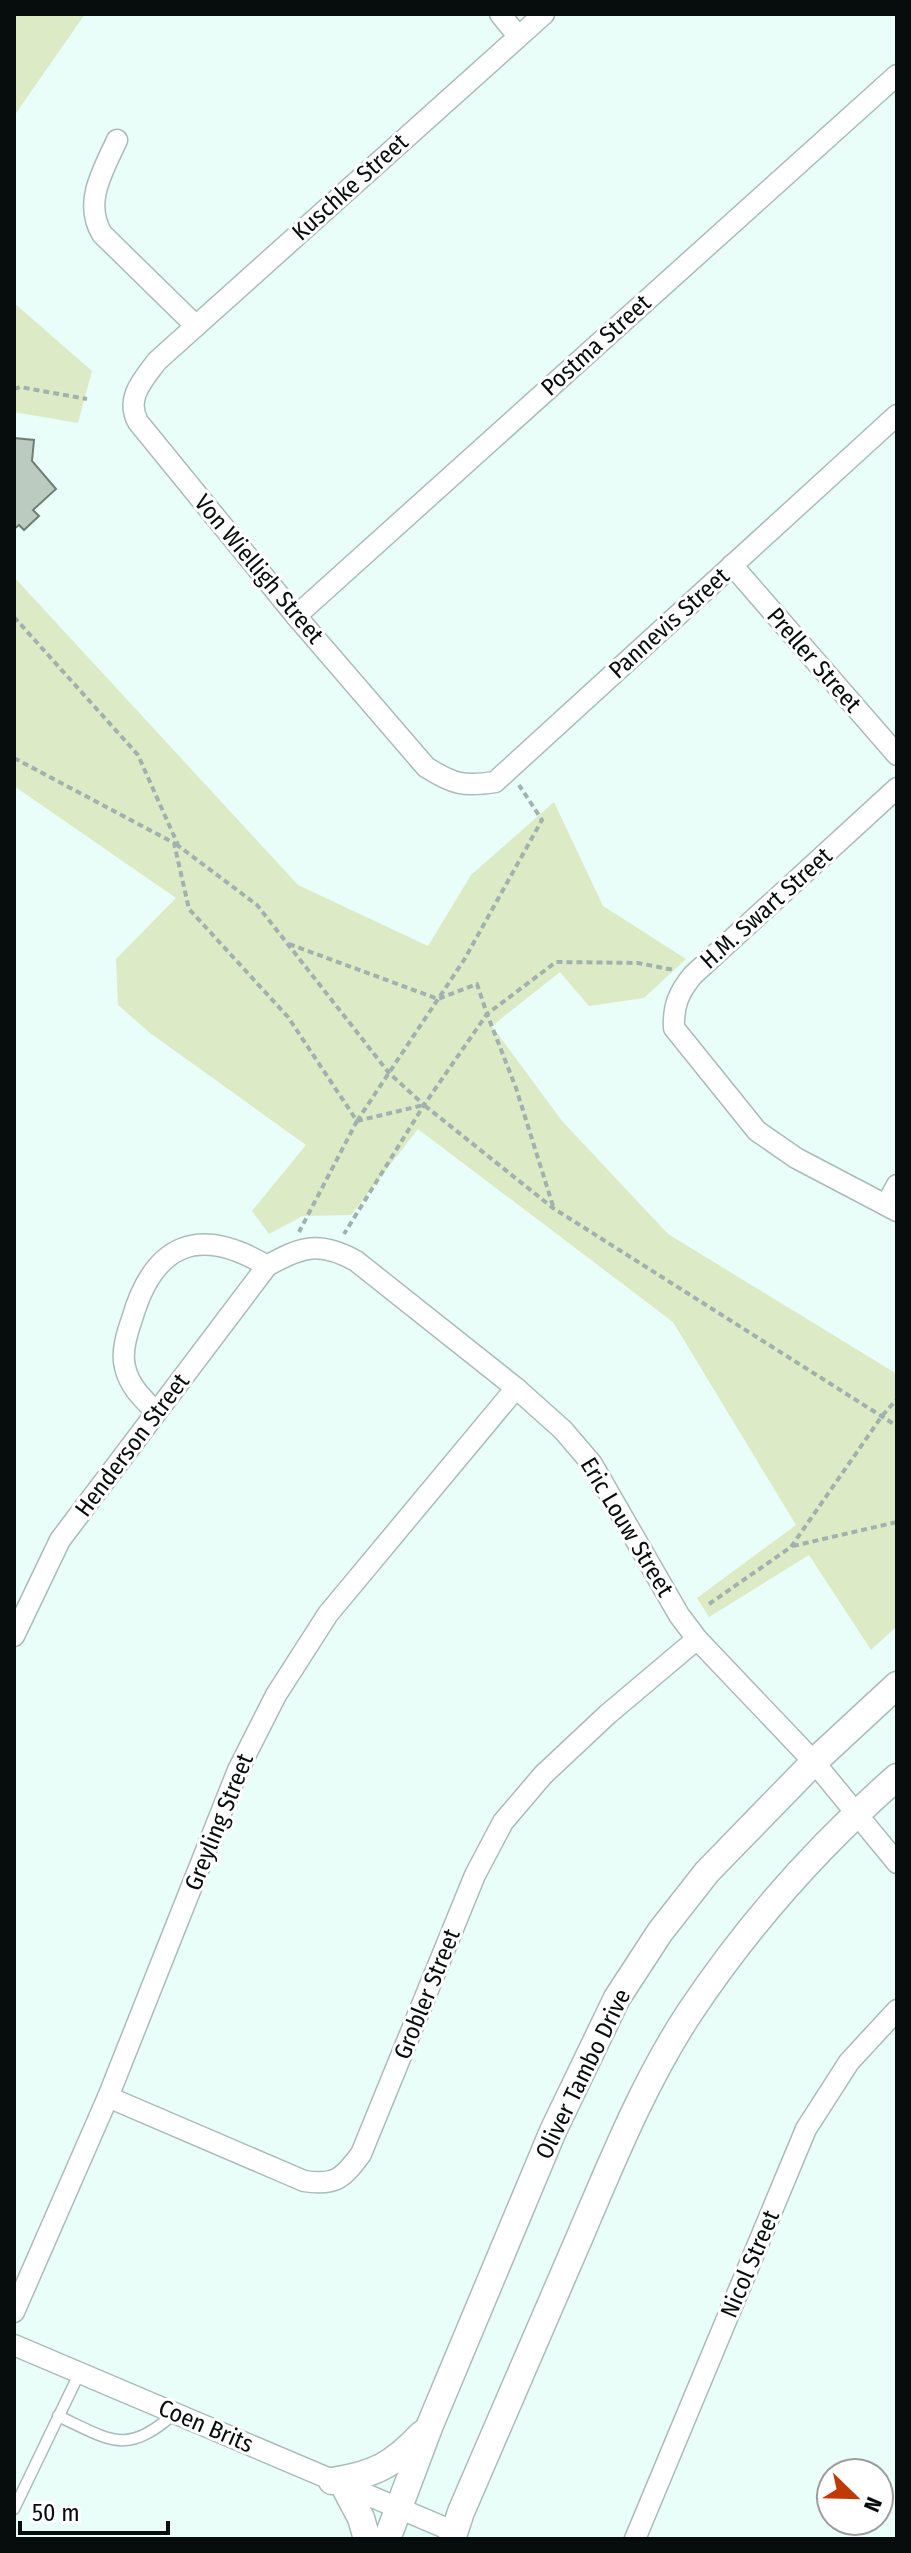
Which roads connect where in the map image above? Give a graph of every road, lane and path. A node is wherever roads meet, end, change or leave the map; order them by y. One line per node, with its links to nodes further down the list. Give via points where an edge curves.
1 (500, 14): 3 (street)
2 (544, 14): 3 (street, Kuschke Street)
3 (518, 36): 6 (street, Kuschke Street)
4 (897, 75): 12 (street, Postma Street)
5 (117, 140): 6 (street, via 97,183 95,223)
6 (196, 326): 7 (street, Kuschke Street)
7 (157, 361): 12 (street, Von Wielligh Street, via 139,385 132,412)
8 (16, 388): 9 (path)
9 (87, 399)
10 (897, 415): 11 (street, Pannevis Street)
11 (732, 565): 14 (street, Preller Street); 17 (street, Pannevis Street)
12 (296, 616): 16 (street, Von Wielligh Street)
13 (14, 617): 20 (path, via 138,755)
14 (897, 755)
15 (14, 758): 19 (path)
16 (426, 767): 17 (street, Pannevis Street, via 470,786 495,782)
17 (509, 769): 23 (path, via 542,820)
18 (897, 788): 22 (street, H.M. Swart Street)
19 (174, 843): 20 (path); 27 (path, via 189,909 288,1017)
20 (179, 847): 21 (path, via 257,905)
21 (289, 944): 23 (path); 25 (path)
22 (693, 975): 24 (path, via 638,963 556,962); 30 (street, H.M. Swart Street, via 673,1009 674,1028 757,1131)
23 (438, 999): 24 (path, via 477,984); 25 (path)
24 (487, 1014): 26 (path); 29 (path)
25 (389, 1073): 26 (path); 27 (path)
26 (424, 1105): 27 (path); 29 (path); 31 (path)
27 (357, 1121): 32 (path)
28 (897, 1185): 30 (street)
29 (553, 1208): 37 (path)
30 (891, 1208)
31 (335, 1249): 32 (street, via 308,1247); 34 (street, Eric Louw Street)
32 (287, 1255): 33 (street)
33 (267, 1266): 36 (street, Henderson Street); 36 (street, via 246,1253 200,1245 168,1254 154,1271 135,1307 124,1365 138,1393)
34 (516, 1388): 43 (street, Eric Louw Street, via 592,1464); 50 (street, Greyling Street, via 328,1614 276,1695 238,1770)
35 (897, 1399): 37 (path)
36 (156, 1412): 42 (street, Henderson Street, via 60,1540)
37 (882, 1416): 38 (path); 40 (path)
38 (897, 1426)
39 (897, 1522): 40 (path)
40 (791, 1547): 41 (path)
41 (709, 1604)
42 (14, 1636)
43 (697, 1639): 45 (street, Eric Louw Street); 50 (street, Grobler Street, via 543,1775 503,1822 475,1875 361,2154 338,2180 304,2181)
44 (897, 1685): 45 (street, Oliver Tambo Drive)
45 (814, 1762): 47 (street, Eric Louw Street); 56 (street, Oliver Tambo Drive, via 707,1872 617,1998 553,2131)
46 (897, 1777): 47 (street)
47 (856, 1814): 48 (street, Eric Louw Street); 60 (street, via 762,1914 689,2013 615,2154)
48 (897, 1863)
49 (897, 2010): 63 (street, Nicol Street, via 849,2062 806,2129)
50 (108, 2097): 51 (street, Greyling Street)
51 (14, 2312)
52 (14, 2345): 53 (street, Coen Brits)
53 (80, 2372): 54 (street, Coen Brits); 55 (lane)
54 (175, 2413): 55 (lane, via 152,2432 121,2442); 57 (street, Coen Brits)
55 (58, 2416): 58 (lane)
56 (430, 2425): 57 (street, via 383,2468); 59 (street, Oliver Tambo Drive)
57 (338, 2484): 59 (street, Coen Brits); 61 (street, via 361,2518)
58 (14, 2509)
59 (397, 2509): 60 (street, Coen Brits); 62 (street, Oliver Tambo Drive)
60 (454, 2536)
61 (367, 2539)
62 (387, 2539)
63 (635, 2539)

